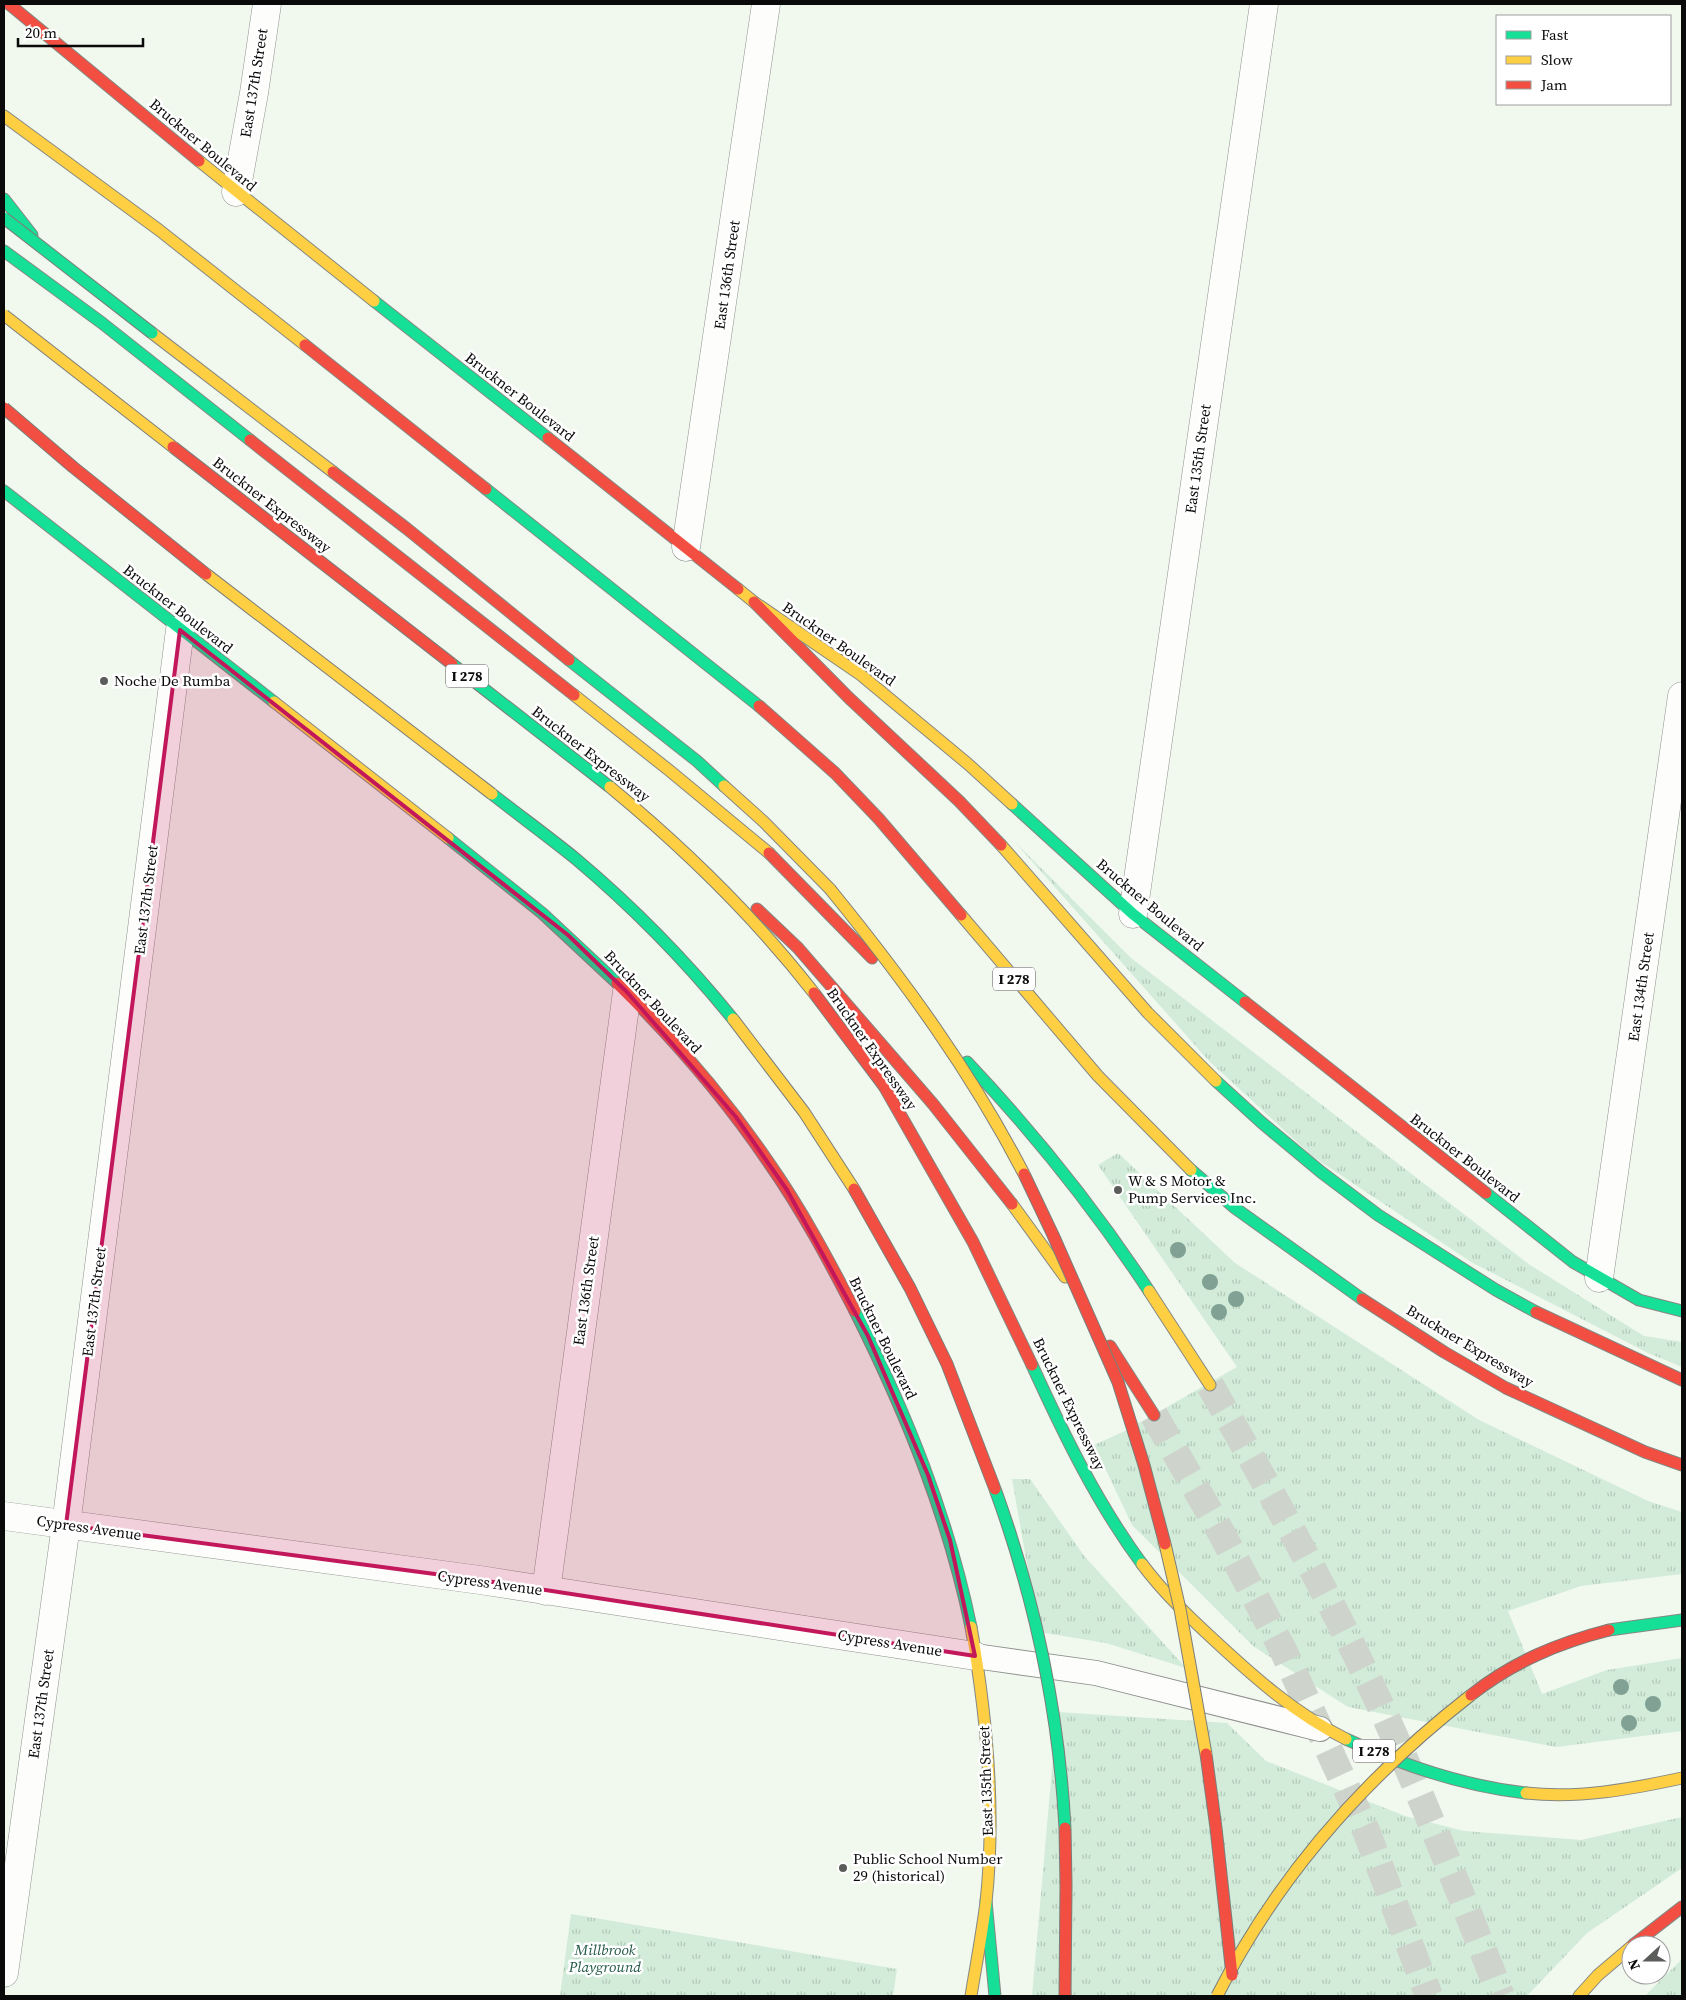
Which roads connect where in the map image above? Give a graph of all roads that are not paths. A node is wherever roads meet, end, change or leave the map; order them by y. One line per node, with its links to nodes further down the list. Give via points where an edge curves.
1 (9, 4): 6 (main road, Bruckner Boulevard)
2 (266, 4): 6 (street, East 137th Street)
3 (766, 4): 16 (street, East 136th Street)
4 (1264, 4): 20 (street, East 135th Street)
5 (4, 116): 27 (main road, Bruckner Expressway / I 278, via 159,230 788,730 879,819 1098,1076 1195,1174 1235,1208 1378,1309 1506,1388 1636,1448)
6 (236, 192): 16 (main road, Bruckner Boulevard)
7 (4, 199): 11 (main road)
8 (4, 218): 41 (main road, bridge, via 406,528 698,761 830,889 870,938 959,1061 1029,1185 1063,1255 1122,1392 1146,1472 1170,1562 1205,1746 1222,1864)
9 (4, 251): 11 (main road)
10 (4, 315): 15 (main road, Bruckner Expressway / I 278, bridge)
11 (102, 323): 25 (main road, via 670,770 770,854 858,943 997,1094 1083,1198 1148,1289)
12 (4, 330): 15 (main road, via 40,352)
13 (4, 408): 44 (main road, bridge, via 160,538 620,896 713,994 766,1058 815,1126 886,1241 951,1374 1023,1570 1052,1704 1060,1766 1068,1889)
14 (4, 491): 18 (main road, Bruckner Boulevard)
15 (239, 498): 26 (main road, via 608,779 708,863 798,948 933,1104 1018,1211 1083,1303); 33 (main road, Bruckner Expressway / I 278, bridge, via 664,832 718,883 801,975 884,1086 924,1152 999,1293 1085,1474 1133,1550 1164,1591 1244,1669 1285,1702)
16 (686, 547): 17 (main road, Bruckner Boulevard)
17 (754, 602): 20 (main road, Bruckner Boulevard, via 861,674 968,764); 24 (main road, via 849,698 959,801 1011,855 1148,1013 1261,1122 1378,1215 1496,1290 1553,1321)
18 (180, 630): 21 (main road, Bruckner Boulevard, via 512,886); 29 (street, East 137th Street)
19 (1682, 696): 22 (street, East 134th Street)
20 (1133, 914): 22 (main road, Bruckner Boulevard, via 1565,1256)
21 (627, 992): 30 (street, East 136th Street); 32 (main road, Bruckner Boulevard, via 736,1117 787,1190 831,1264 876,1353 928,1475 950,1540)
22 (1599, 1278): 23 (main road, Bruckner Boulevard, via 1639,1300)
23 (1682, 1311)
24 (1682, 1380)
25 (1210, 1386)
26 (1154, 1415)
27 (1682, 1465)
28 (4, 1516): 29 (street, Cypress Avenue)
29 (66, 1525): 30 (street, Cypress Avenue); 39 (street, East 137th Street)
30 (546, 1591): 32 (street, Cypress Avenue)
31 (1682, 1620): 45 (main road, bridge, via 1609,1630 1566,1641 1523,1660 1464,1700 1406,1751 1315,1847 1249,1936)
32 (975, 1656): 33 (lane, via 1096,1673); 35 (main road, East 135th Street, via 989,1777)
33 (1334, 1732): 34 (main road, Bruckner Expressway / I 278, via 1442,1777 1503,1790 1573,1794 1635,1788)
34 (1682, 1778)
35 (986, 1901): 42 (main road, East 135th Street); 43 (main road)
36 (1682, 1907): 37 (main road)
37 (1646, 1935)
38 (1621, 1955): 40 (main road)
39 (4, 1973)
40 (1598, 1975): 46 (main road); 47 (main road)
41 (1232, 1989)
42 (971, 1996)
43 (995, 1996)
44 (1065, 1996)
45 (1217, 1996)
46 (1579, 1996)
47 (1586, 1996)

